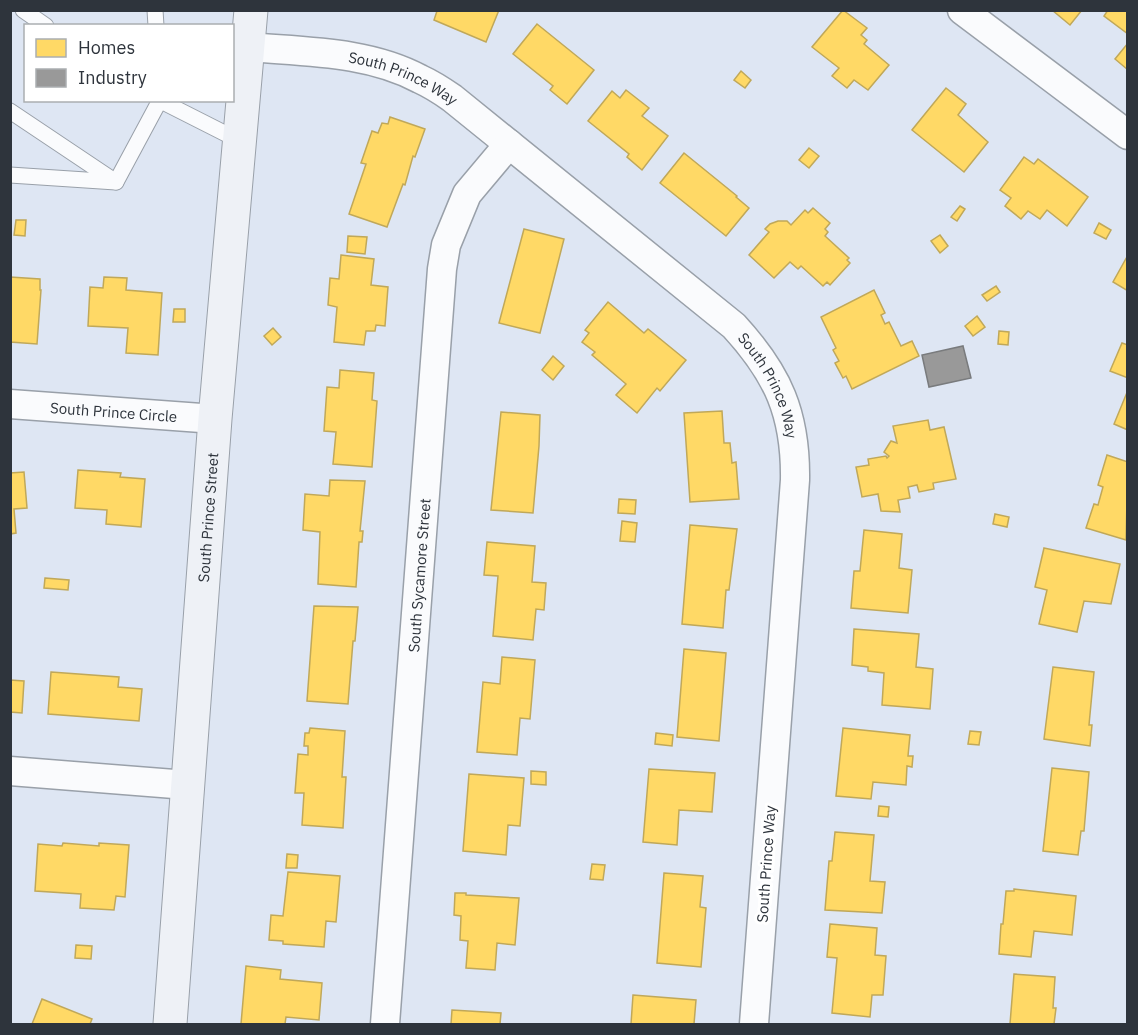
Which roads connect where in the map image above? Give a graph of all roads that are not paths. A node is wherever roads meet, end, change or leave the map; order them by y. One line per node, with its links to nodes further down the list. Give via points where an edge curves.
1 (23, 10): 4 (lane)
2 (251, 10): 5 (street, South Prince Street)
3 (962, 10): 10 (street)
4 (43, 24)
5 (248, 47): 6 (street, South Prince Street); 12 (street, South Prince Way, via 342,55 383,64 419,78 452,98)
6 (239, 86): 11 (street, South Prince Street)
7 (160, 102): 14 (lane)
8 (163, 102): 11 (lane)
9 (10, 111): 14 (lane)
10 (1128, 135)
11 (240, 141): 16 (street, South Prince Street)
12 (509, 144): 20 (street, South Sycamore Street, via 467,194 452,227 442,269); 21 (street, South Prince Way, via 734,326 774,378 786,409 795,480)
13 (10, 175): 14 (lane)
14 (116, 182)
15 (10, 404): 16 (street, South Prince Circle)
16 (215, 419): 18 (street, South Prince Street)
17 (10, 771): 18 (street)
18 (187, 785): 19 (street, South Prince Street)
19 (170, 1024)
20 (385, 1024)
21 (754, 1024)

